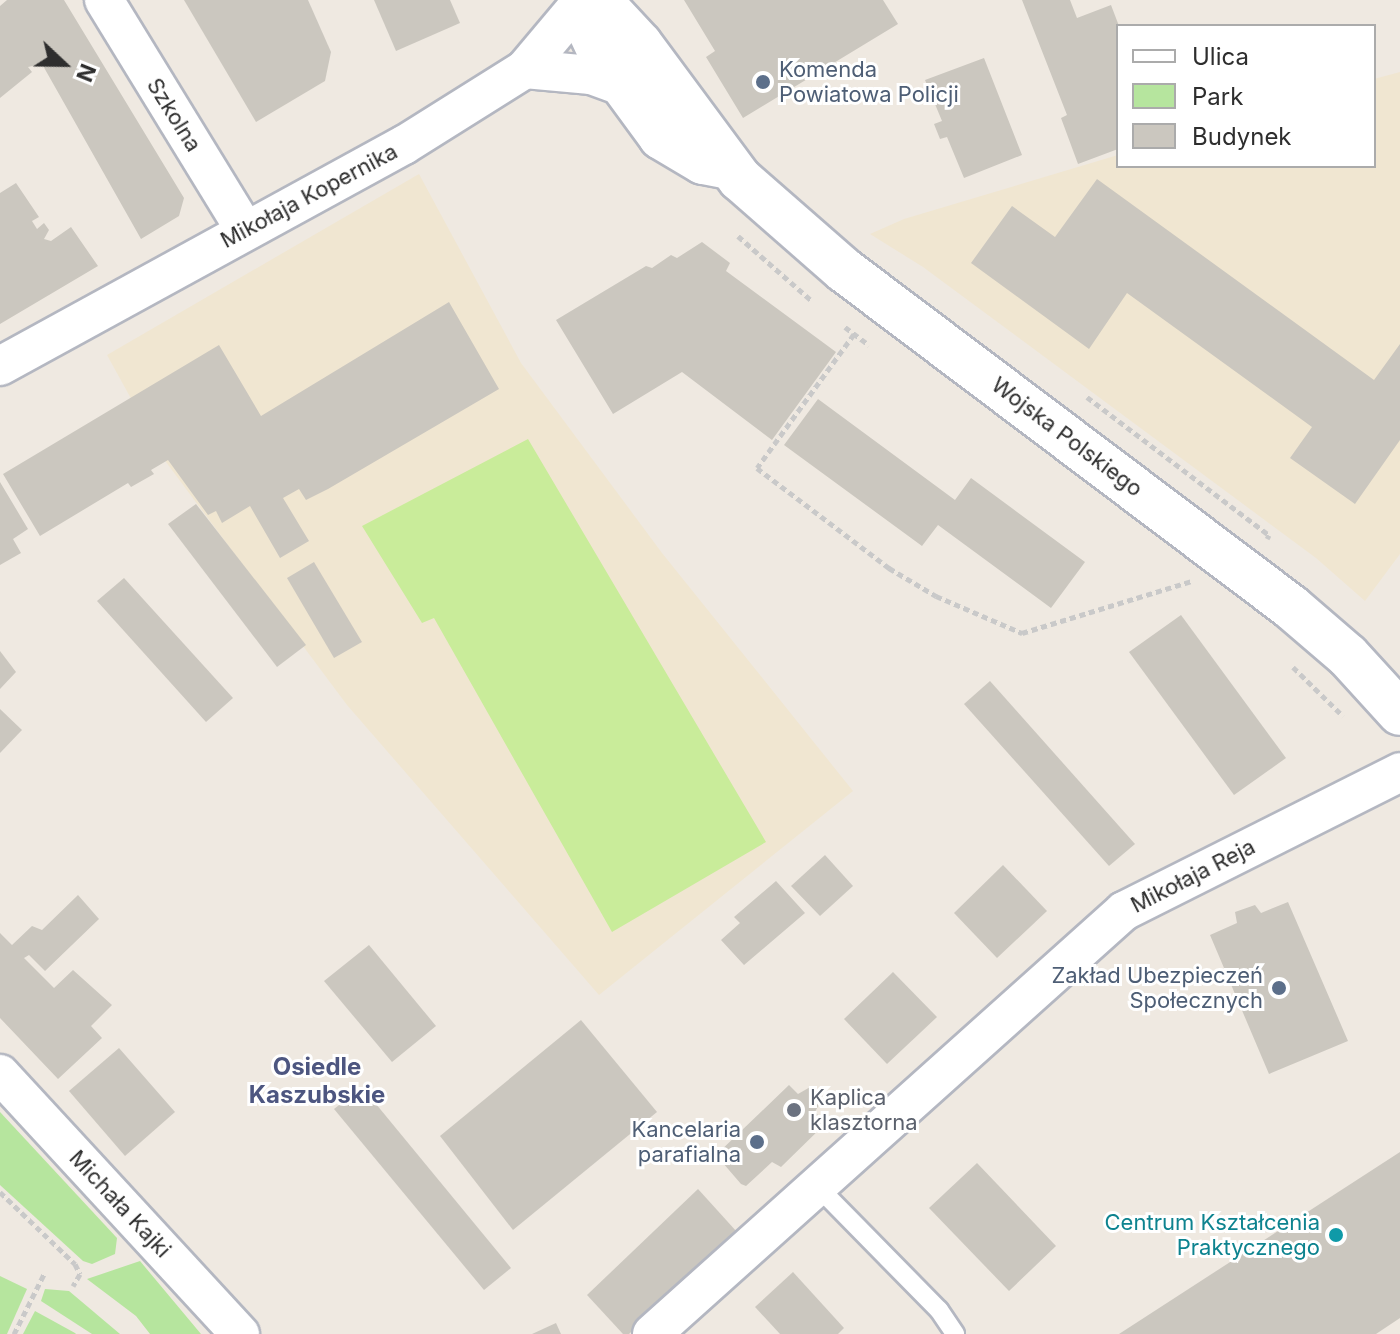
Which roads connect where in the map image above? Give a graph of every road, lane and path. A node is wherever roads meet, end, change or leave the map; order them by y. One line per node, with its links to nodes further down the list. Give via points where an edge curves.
1 (104, 0): 7 (street, Szkolna)
2 (586, 0): 4 (street, Mikołaja Kopernika); 5 (street, Wojska Polskiego, via 585,20)
3 (599, 0): 6 (street, Wojska Polskiego, via 688,104)
4 (525, 69): 5 (street, via 591,75); 7 (street, Mikołaja Kopernika, via 404,145)
5 (624, 87): 6 (street, Wojska Polskiego, via 661,137 703,162)
6 (728, 167): 11 (street, Wojska Polskiego, via 844,270 1280,597 1348,656)
7 (245, 230): 9 (street, Mikołaja Kopernika)
8 (854, 334): 10 (path, via 757,468 889,568 936,596 1022,633)
9 (0, 366)
10 (1203, 575)
11 (1400, 713)
12 (1400, 772): 14 (street, Mikołaja Reja, via 1124,911)
13 (0, 1074): 19 (street, Michała Kajki)
14 (819, 1188): 20 (street, Mikołaja Reja); 21 (lane, via 939,1310)
15 (0, 1192): 17 (path, via 75,1264 80,1274)
16 (45, 1272): 18 (path)
17 (73, 1286)
18 (14, 1334)
19 (240, 1334)
20 (652, 1334)
21 (955, 1334)

